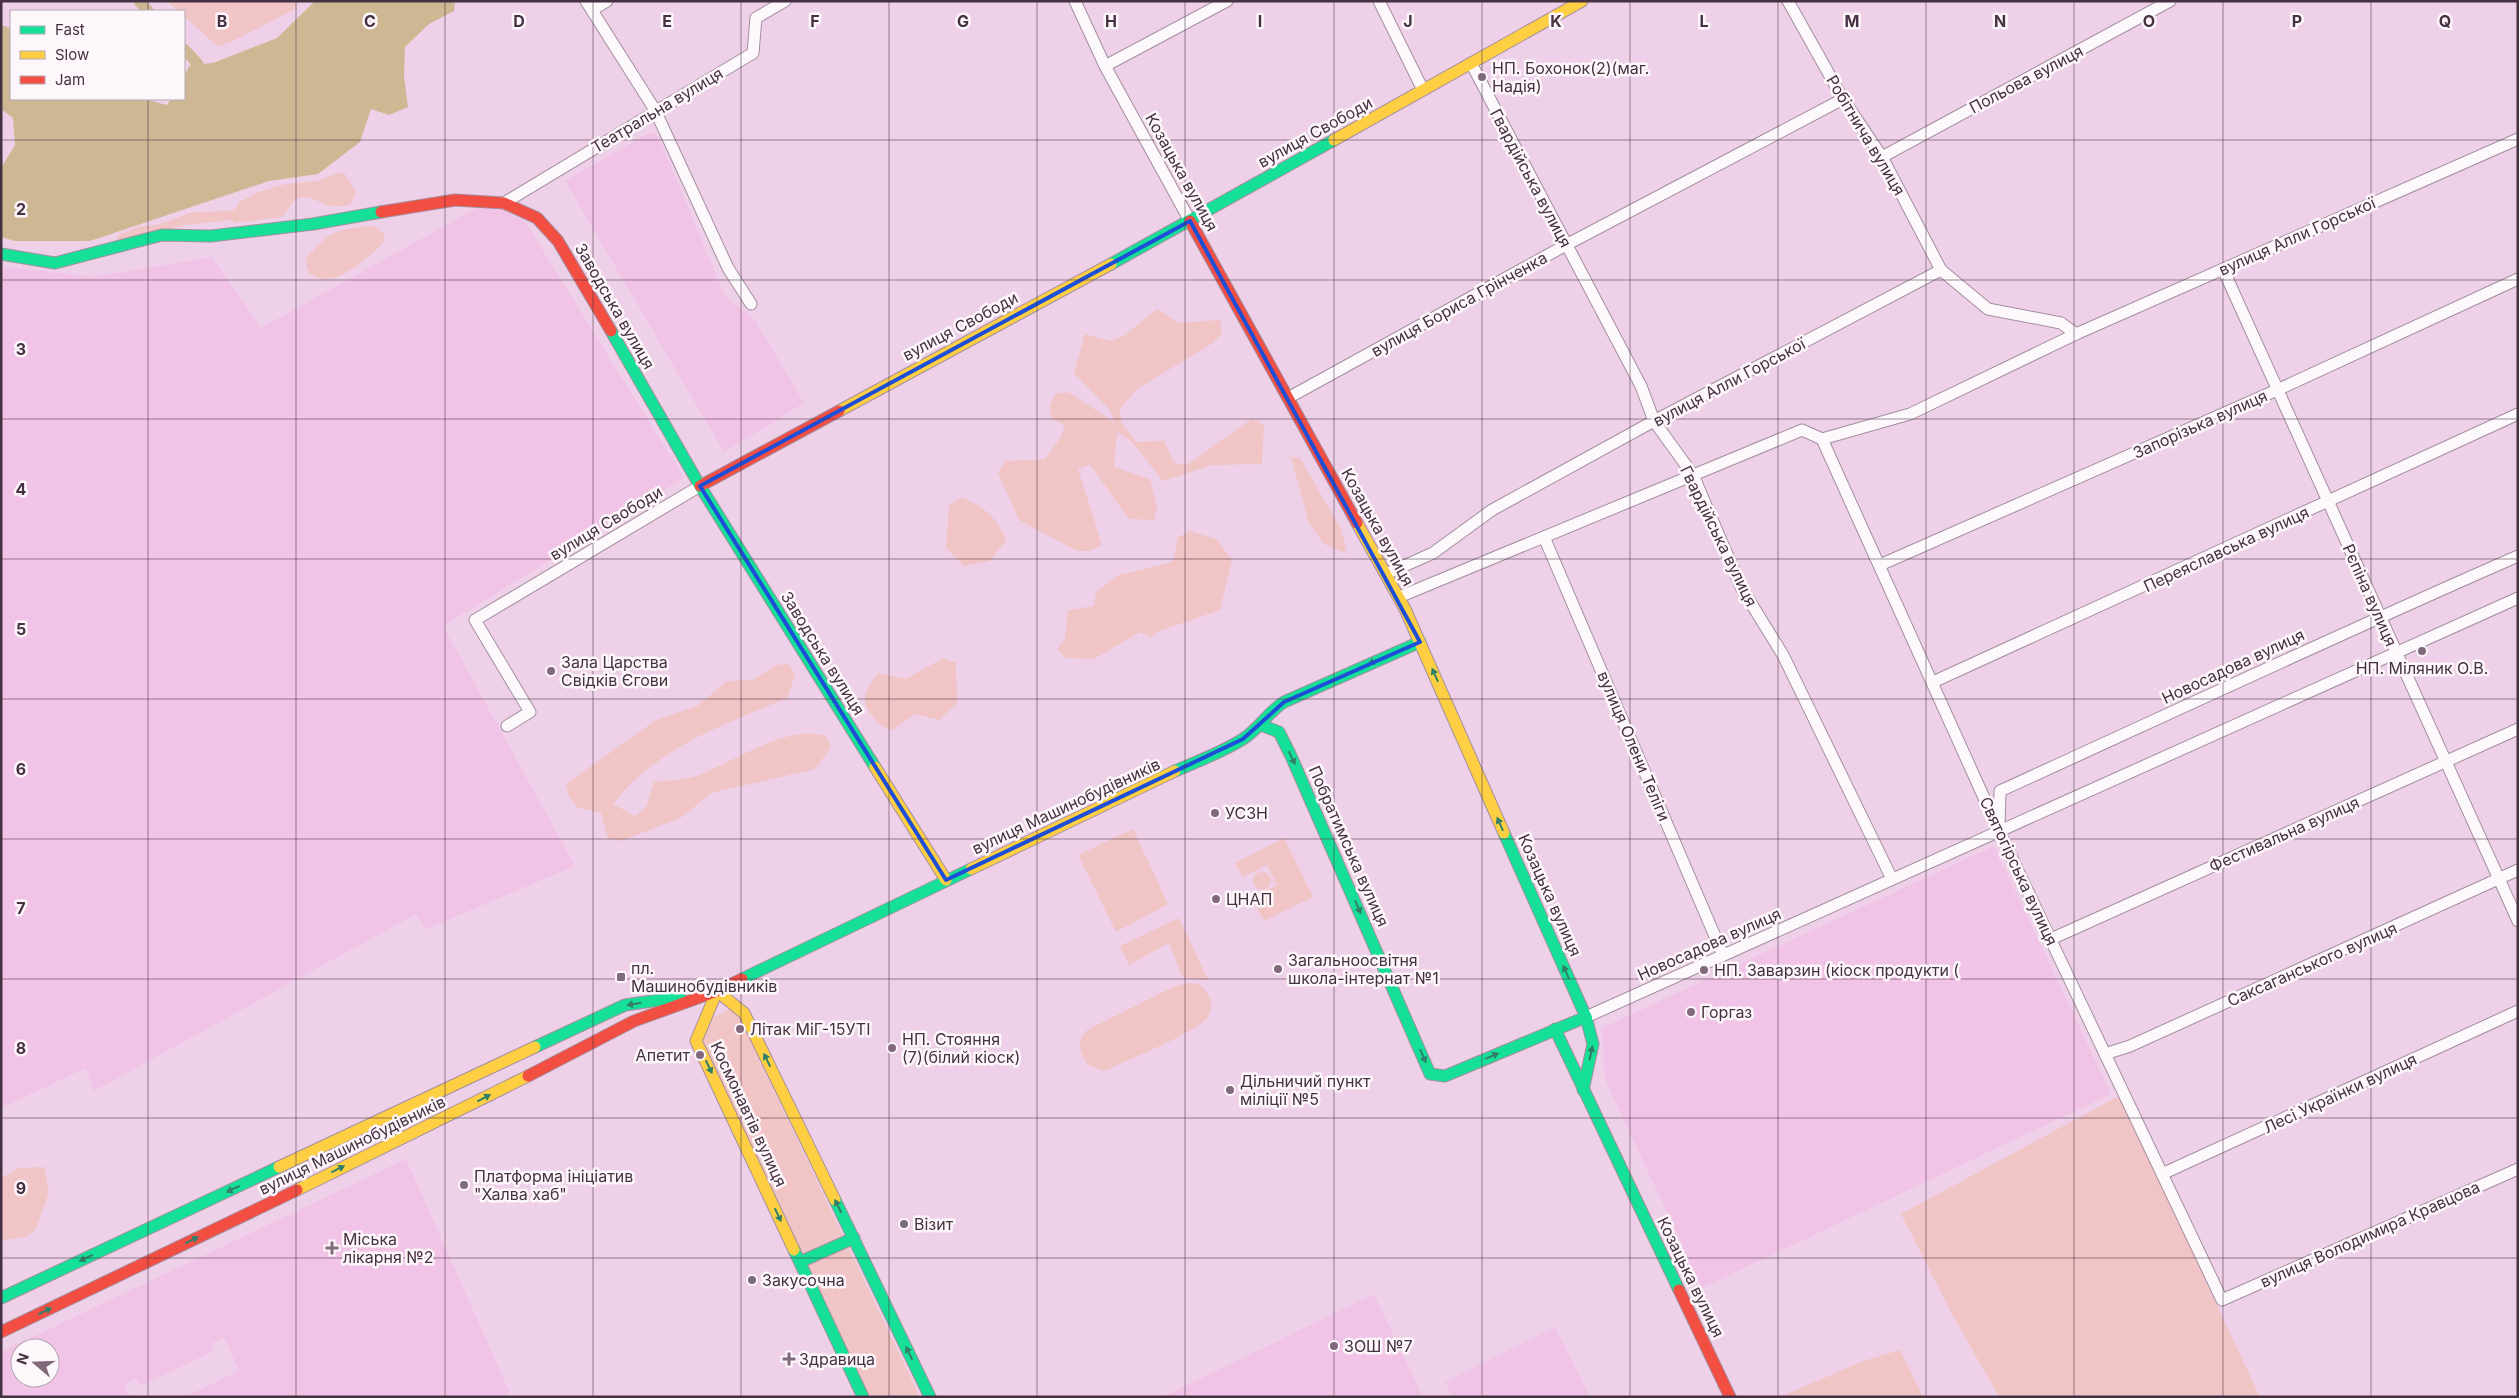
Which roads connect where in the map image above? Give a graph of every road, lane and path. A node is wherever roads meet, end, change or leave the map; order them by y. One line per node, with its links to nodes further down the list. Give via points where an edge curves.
1 (607, 1): 9 (street)
2 (785, 1): 14 (street, Театральна вулиця, via 756,18 753,53)
3 (1075, 1): 11 (street, Козацька вулиця)
4 (1227, 1): 11 (street)
5 (1379, 1): 12 (street)
6 (1582, 1): 10 (street, вулиця Свободи)
7 (1788, 1): 13 (street, Робітнича вулиця)
8 (2170, 1): 16 (street, Польова вулиця)
9 (589, 6): 14 (street)
10 (1471, 64): 12 (street, вулиця Свободи); 19 (street, Гвардійська вулиця)
11 (1105, 66): 18 (street, Козацька вулиця)
12 (1423, 90): 18 (street, вулиця Свободи)
13 (1843, 99): 16 (street, Робітнича вулиця); 19 (street, вулиця Бориса Грінченка)
14 (655, 110): 17 (street, Театральна вулиця); 24 (street, via 728,268)
15 (2518, 139): 22 (street, вулиця Алли Горської)
16 (1882, 156): 21 (street, Робітнича вулиця)
17 (504, 203): 20 (street, Заводська вулиця, via 455,200 294,227 211,236 162,235 55,263); 32 (street, Заводська вулиця, via 537,218 558,241)
18 (1190, 221): 27 (street, Козацька вулиця); 32 (street, вулиця Свободи)
19 (1566, 246): 27 (street, вулиця Бориса Грінченка); 29 (street, Гвардійська вулиця, via 1641,386)
20 (1, 254)
21 (1941, 270): 25 (street, via 1988,308 2061,323); 29 (street, вулиця Алли Горської)
22 (2223, 270): 25 (street, вулиця Алли Горської); 26 (street, Рєпіна вулиця)
23 (2518, 279): 26 (street, Запорізька вулиця)
24 (751, 304)
25 (2076, 334): 30 (street, вулиця Алли Горської, via 1910,414)
26 (2277, 390): 33 (street, Рєпіна вулиця); 36 (street, Запорізька вулиця)
27 (1288, 398): 37 (street, Козацька вулиця)
28 (2518, 414): 33 (street, Переяславська вулиця)
29 (1654, 421): 31 (street, Гвардійська вулиця); 37 (street, вулиця Алли Горської, via 1492,510 1433,553)
30 (1822, 439): 31 (street, via 1802,430); 36 (street, Святогірська вулиця)
31 (1693, 475): 34 (street); 50 (street, Гвардійська вулиця, via 1741,587 1783,655)
32 (700, 486): 45 (street, вулиця Свободи, via 475,620 530,712); 52 (street, Заводська вулиця)
33 (2328, 502): 40 (street, Рєпіна вулиця); 43 (street, Переяславська вулиця)
34 (1544, 537): 38 (street); 55 (street, вулиця Олени Теліги)
35 (2518, 556): 40 (street, Новосадова вулиця)
36 (1880, 565): 43 (street, Святогірська вулиця)
37 (1386, 574): 38 (street, Козацька вулиця)
38 (1399, 598): 41 (street, Козацька вулиця)
39 (2518, 598): 42 (street, Новосадова вулиця)
40 (2380, 616): 42 (street, Рєпіна вулиця); 48 (street, Новосадова вулиця, via 2000,791)
41 (1420, 642): 44 (street, вулиця Машинобудівників, one-way to 44, via 1284,702 1274,708); 58 (street, Козацька вулиця, one-way to 41)
42 (2396, 652): 47 (street, Рєпіна вулиця); 48 (street, Новосадова вулиця)
43 (1933, 682): 48 (street, Святогірська вулиця)
44 (1261, 725): 52 (street, вулиця Машинобудівників, via 1244,739); 61 (street, Побратимська вулиця, one-way to 61, via 1279,732 1291,756)
45 (507, 726)
46 (2518, 729): 47 (street, Фестивальна вулиця)
47 (2445, 761): 51 (street, Рєпіна вулиця); 54 (street, Фестивальна вулиця)
48 (1999, 831): 50 (street, Новосадова вулиця); 54 (street, Святогірська вулиця)
49 (2518, 870): 51 (street, Саксаганського вулиця)
50 (1892, 879): 55 (street, Новосадова вулиця)
51 (2499, 879): 53 (street, Рєпіна вулиця); 60 (street, Саксаганського вулиця, via 2130,1046)
52 (946, 880): 56 (street, вулиця Машинобудівників)
53 (2518, 921)
54 (2051, 939): 60 (street, Святогірська вулиця)
55 (1723, 955): 58 (street, Новосадова вулиця)
56 (717, 991): 65 (street, one-way to 56, via 744,1013); 66 (street, Космонавтів вулиця, one-way to 66, via 696,1041); 67 (street, вулиця Машинобудівників, one-way to 67, via 625,1005); 69 (street, вулиця Машинобудівників, one-way to 56, via 438,1122 634,1021)
57 (2518, 1011): 64 (street, Лесі Українки вулиця)
58 (1586, 1017): 59 (street, Новосадова вулиця); 62 (street, Козацька вулиця, one-way to 58, via 1593,1044)
59 (1556, 1029): 61 (street, Новосадова вулиця, one-way to 59, via 1445,1076); 62 (street, Козацька вулиця)
60 (2105, 1054): 64 (street, Святогірська вулиця)
61 (1430, 1074)
62 (1584, 1090): 72 (street, Козацька вулиця)
63 (2518, 1168): 68 (street, вулиця Володимира Кравцова)
64 (2162, 1174): 68 (street, Святогірська вулиця)
65 (854, 1238): 66 (street); 71 (street, one-way to 65)
66 (800, 1262): 70 (street, Космонавтів вулиця)
67 (1, 1298)
68 (2222, 1300)
69 (1, 1332)
70 (863, 1397)
71 (930, 1397)
72 (1730, 1397)

